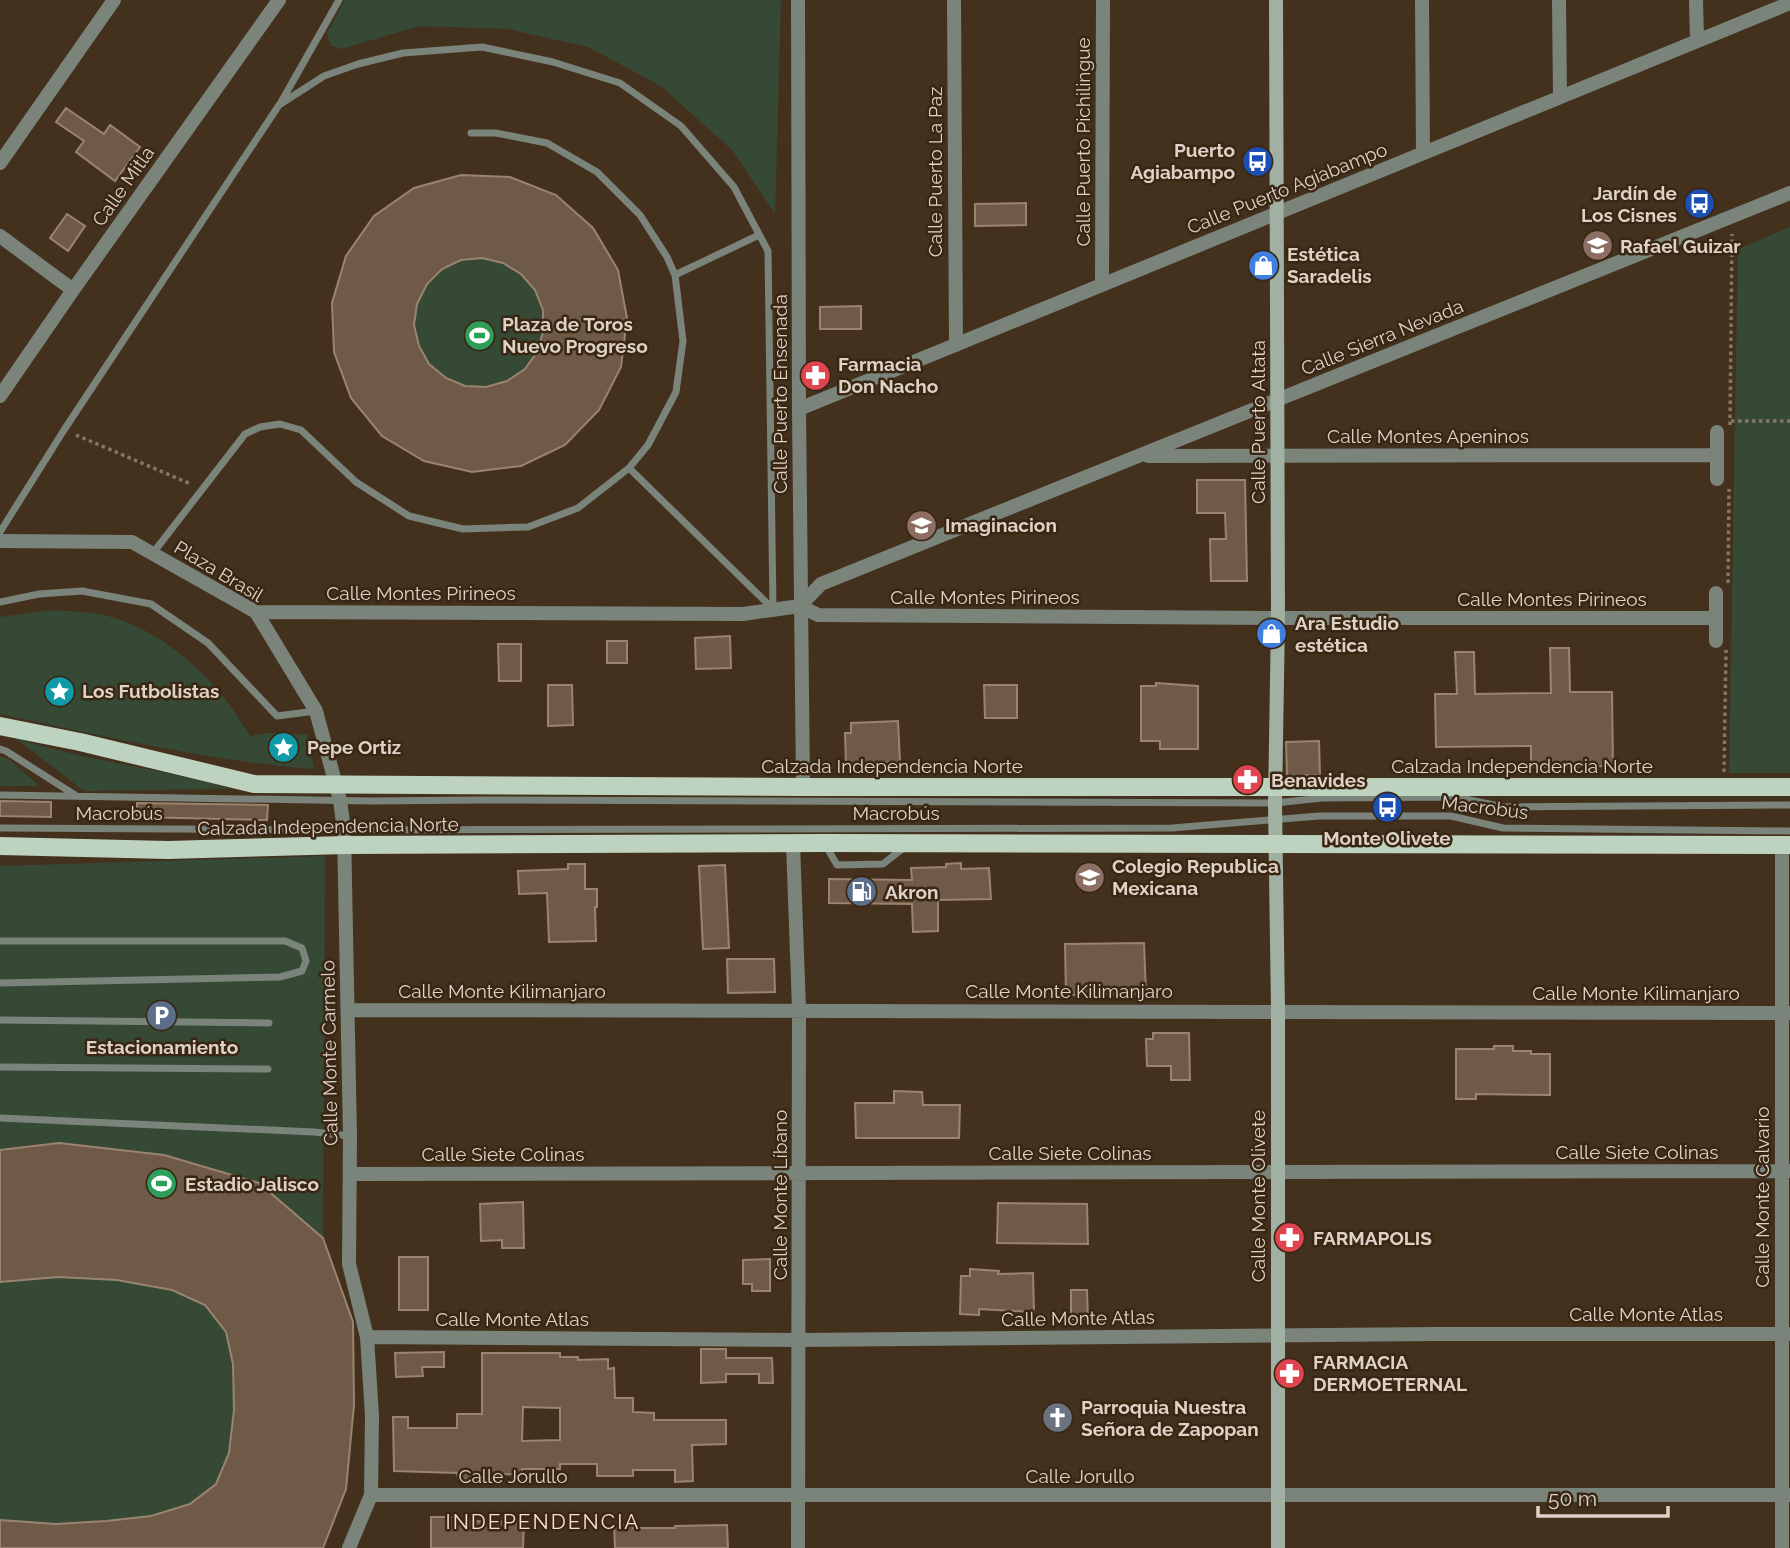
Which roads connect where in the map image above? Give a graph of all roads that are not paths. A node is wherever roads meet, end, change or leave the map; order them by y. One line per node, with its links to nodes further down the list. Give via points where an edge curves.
1 (114, 0): 17 (street)
2 (279, 0): 24 (street, Calle Mitla)
3 (339, 0): 14 (lane)
4 (798, 0): 28 (street, Calle Puerto Ensenada)
5 (954, 0): 25 (street, Calle Puerto La Paz)
6 (1103, 0): 23 (street, Calle Puerto Pichilingue)
7 (1276, 0): 19 (street, Calle Puerto Altata)
8 (1422, 0): 16 (street)
9 (1559, 0): 13 (street)
10 (1696, 0): 12 (street)
11 (1790, 3): 12 (street, Calle Puerto Agiabampo)
12 (1697, 41): 13 (street, Calle Puerto Agiabampo)
13 (1560, 97): 16 (street, Calle Puerto Agiabampo)
14 (279, 105): 20 (lane, via 324,76 403,53 482,47 553,62 620,83 681,126 734,187); 35 (lane)
15 (471, 133): 22 (lane, via 547,143 597,172 640,215)
16 (1423, 153): 19 (street, Calle Puerto Agiabampo)
17 (0, 163)
18 (1790, 193): 27 (street, Calle Sierra Nevada)
19 (1277, 213): 23 (street, Calle Puerto Agiabampo); 27 (street, Calle Puerto Altata)
20 (759, 235): 22 (lane); 41 (lane, via 768,251)
21 (0, 236): 24 (street)
22 (675, 275): 33 (lane, via 683,341 676,392 648,445)
23 (1102, 284): 25 (street, Calle Puerto Agiabampo)
24 (73, 290): 26 (street, Calle Mitla)
25 (956, 345): 28 (street, Calle Puerto Agiabampo)
26 (0, 396)
27 (1277, 400): 30 (street, Calle Sierra Nevada); 31 (street, Calle Puerto Altata)
28 (799, 409): 40 (street, Calle Puerto Ensenada)
29 (1717, 432): 32 (street)
30 (1139, 456): 31 (street, Calle Montes Apeninos); 40 (street, Calle Sierra Nevada, via 821,584)
31 (1277, 456): 32 (street, Calle Montes Apeninos); 43 (street, Calle Puerto Altata)
32 (1717, 456): 34 (street)
33 (629, 468): 37 (lane, via 578,508 528,527 463,529 409,516 356,482 301,430 280,424 260,427 245,434); 41 (lane)
34 (1717, 479)
35 (0, 532)
36 (0, 541): 37 (street, Plaza Brasil, via 132,542)
37 (153, 554): 42 (street, Plaza Brasil)
38 (1716, 593): 44 (street)
39 (0, 602): 46 (lane, via 82,591 151,604 208,643 277,716)
40 (800, 606): 41 (street, Calle Montes Pirineos); 43 (street, Calle Montes Pirineos, via 818,615); 49 (street, Calle Puerto Ensenada)
41 (773, 609): 42 (street, Calle Montes Pirineos, via 743,614)
42 (257, 612): 46 (street, Plaza Brasil)
43 (1278, 618): 44 (street, Calle Montes Pirineos); 53 (street, Calle Puerto Altata)
44 (1716, 618): 45 (street)
45 (1716, 641)
46 (316, 711): 51 (street, Plaza Brasil)
47 (0, 726): 51 (main road, Calzada Independencia Norte, via 254,785)
48 (0, 749): 54 (lane, Macrobús)
49 (803, 787): 51 (main road, Calzada Independencia Norte); 53 (main road, Calzada Independencia Norte)
50 (1790, 787): 53 (main road, Calzada Independencia Norte)
51 (337, 793): 53 (lane, Macrobús); 54 (lane, Macrobús); 58 (street, Plaza Brasil)
52 (0, 795): 54 (lane, Macrobús)
53 (1275, 795): 55 (lane, Macrobús, via 1455,797 1504,807); 56 (street, Calle Puerto Altata)
54 (75, 796)
55 (1790, 805)
56 (1275, 821): 58 (lane, Macrobús, via 1172,828); 59 (lane, Macrobús, via 1319,816 1451,816 1503,828); 61 (street, Calle Puerto Altata)
57 (0, 828): 58 (lane, Macrobús)
58 (345, 838): 60 (main road, Calzada Independencia Norte); 62 (main road, Calzada Independencia Norte, via 168,849); 66 (street, Calle Monte Carmelo)
59 (1787, 841): 61 (main road, Calzada Independencia Norte); 68 (street, Calle Monte Calvario)
60 (793, 843): 61 (main road, Calzada Independencia Norte); 65 (street, Calle Monte Líbano)
61 (1275, 844): 67 (street, Calle Monte Olivete)
62 (0, 846)
63 (0, 941): 64 (lane, via 285,941 302,948 306,961 302,971 280,977)
64 (0, 983)
65 (799, 1009): 66 (street, Calle Monte Kilimanjaro); 67 (street, Calle Monte Kilimanjaro); 77 (street, Calle Monte Líbano)
66 (349, 1010): 74 (street, Calle Monte Carmelo)
67 (1278, 1011): 68 (street, Calle Monte Kilimanjaro); 76 (street, Calle Monte Olivete)
68 (1786, 1013): 75 (street, Calle Monte Calvario)
69 (0, 1020): 70 (lane)
70 (269, 1023)
71 (0, 1068): 72 (lane)
72 (268, 1069)
73 (0, 1118): 74 (lane)
74 (350, 1136): 78 (street, Calle Monte Carmelo)
75 (1786, 1171): 76 (street, Calle Siete Colinas); 79 (street, Calle Monte Calvario)
76 (1278, 1172): 77 (street, Calle Siete Colinas); 80 (street, Calle Monte Olivete)
77 (799, 1173): 78 (street, Calle Siete Colinas); 82 (street, Calle Monte Líbano)
78 (350, 1174): 81 (street, Calle Monte Carmelo, via 349,1264)
79 (1786, 1334): 80 (street, Calle Monte Atlas); 86 (street, Calle Monte Calvario)
80 (1278, 1335): 82 (street, Calle Monte Atlas); 85 (street, Calle Monte Olivete)
81 (367, 1337): 82 (street, Calle Monte Atlas); 83 (street, Calle Monte Carmelo)
82 (799, 1340): 84 (street, Calle Monte Líbano)
83 (371, 1495): 84 (street, Calle Jorullo); 87 (street, Calle Monte Carmelo)
84 (799, 1495): 85 (street, Calle Jorullo); 88 (street, Calle Monte Líbano)
85 (1278, 1495): 86 (street, Calle Jorullo); 89 (street, Calle Monte Olivete)
86 (1786, 1495): 90 (street, Calle Monte Calvario)
87 (349, 1548)
88 (798, 1548)
89 (1278, 1548)
90 (1782, 1548)

